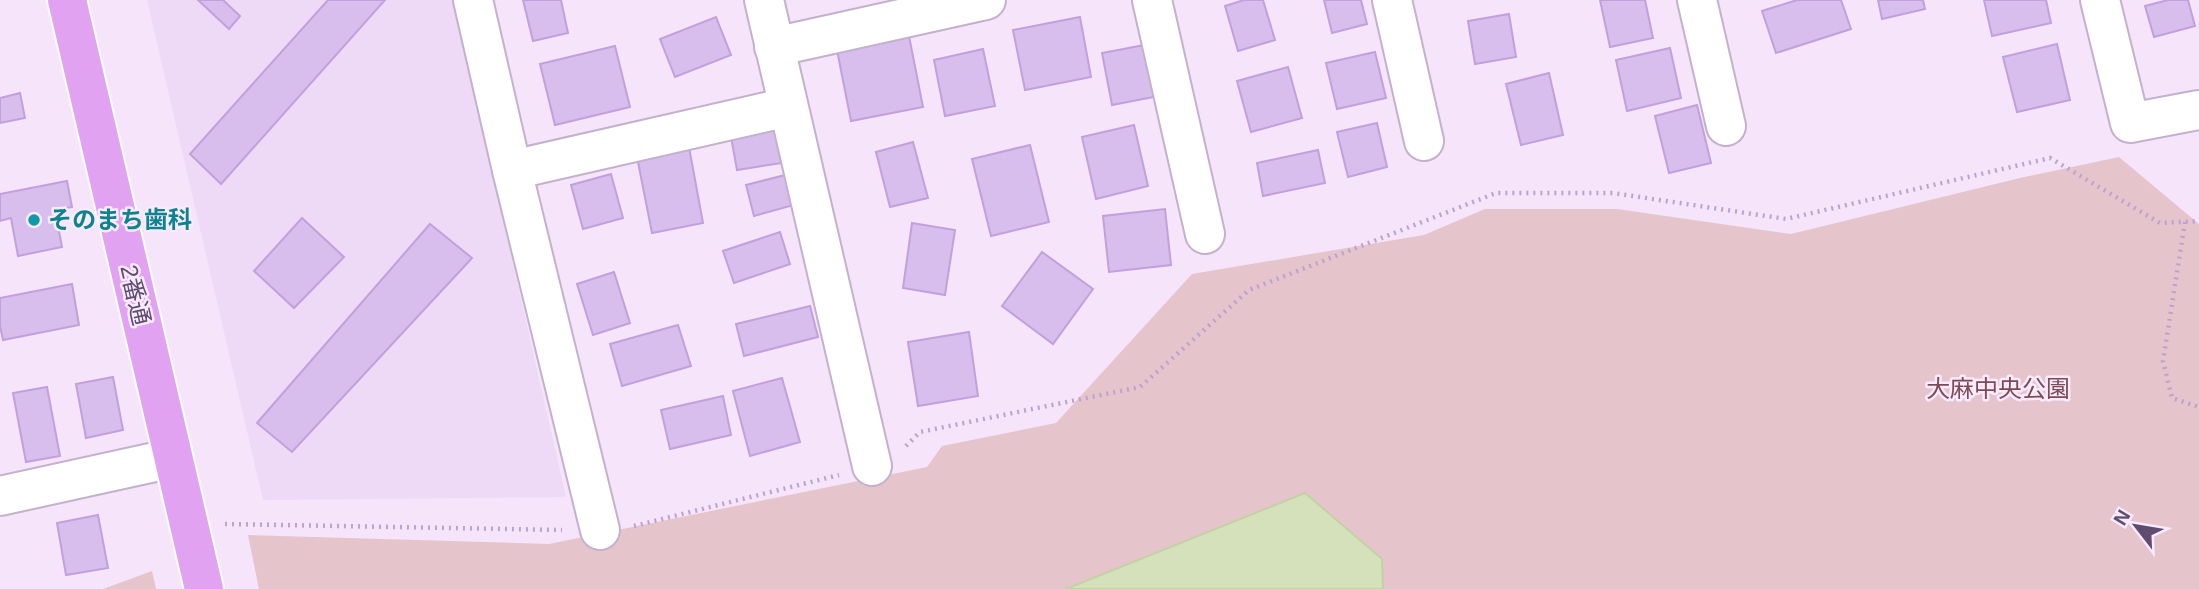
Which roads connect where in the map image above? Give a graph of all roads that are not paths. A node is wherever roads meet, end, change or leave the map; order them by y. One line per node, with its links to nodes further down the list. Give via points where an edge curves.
1 (67, 0): 16 (main road, 2番通)
2 (473, 0): 14 (street)
3 (764, 0): 9 (street)
4 (986, 0): 9 (street)
5 (1152, 0): 15 (street)
6 (1392, 0): 13 (street)
7 (1698, 0): 12 (street)
8 (2100, 0): 11 (street, via 2130,123)
9 (774, 47): 10 (street)
10 (788, 107): 14 (street); 17 (street)
11 (2199, 110)
12 (1726, 126)
13 (1424, 141)
14 (512, 170): 19 (street)
15 (1205, 234)
16 (173, 458): 18 (street); 20 (main road, 2番通)
17 (872, 466)
18 (0, 496)
19 (600, 530)
20 (204, 589)

